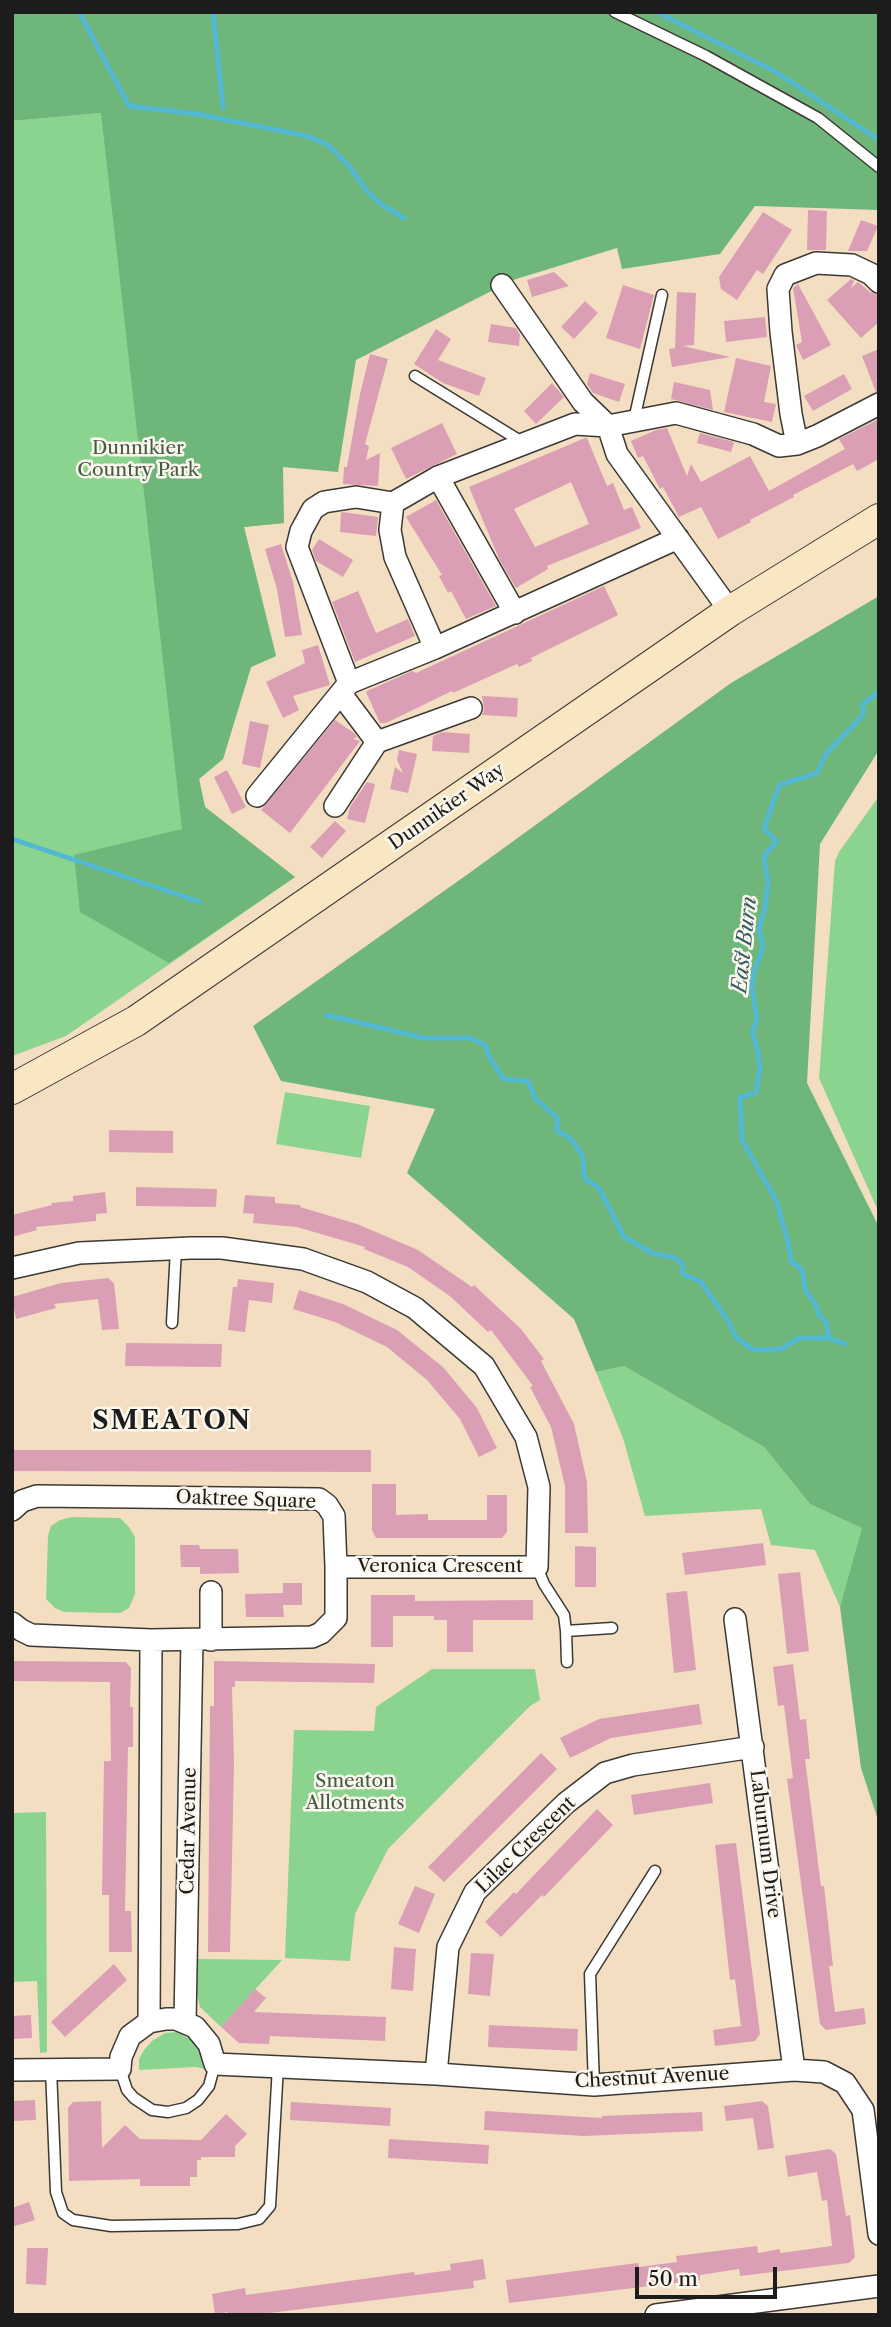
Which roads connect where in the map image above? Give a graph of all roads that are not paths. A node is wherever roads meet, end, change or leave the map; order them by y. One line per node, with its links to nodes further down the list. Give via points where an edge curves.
1 (615, 12): 2 (lane, via 818,118)
2 (879, 167)
3 (879, 282): 11 (street, via 852,265 840,264 816,263 785,275 778,289 780,321)
4 (502, 285): 9 (street, via 583,402)
5 (662, 295): 8 (lane)
6 (415, 376): 10 (lane)
7 (879, 404): 11 (street)
8 (634, 420): 9 (street); 11 (street, via 676,413 753,433 779,446)
9 (608, 426): 10 (street, via 575,424); 15 (street, via 617,454)
10 (523, 442): 12 (street)
11 (797, 444)
12 (438, 477): 13 (street); 17 (street)
13 (393, 503): 18 (street, via 390,530 395,557); 19 (street, via 356,497 324,502 313,509 300,531 297,547)
14 (879, 519): 16 (main road, Dunnikier Way)
15 (678, 538): 16 (street); 17 (street)
16 (730, 611): 24 (main road, Dunnikier Way, via 136,1020)
17 (515, 613): 18 (street)
18 (435, 649): 19 (street)
19 (345, 689): 21 (street); 22 (street)
20 (471, 708): 21 (street)
21 (377, 742): 23 (street)
22 (257, 796)
23 (335, 806)
24 (12, 1089)
25 (176, 1249): 26 (street, Veronica Crescent, via 79,1253); 27 (lane); 30 (street, Veronica Crescent, via 222,1248 303,1259 367,1282 415,1308 484,1366 526,1437 539,1486)
26 (12, 1268)
27 (172, 1323)
28 (12, 1510): 29 (street, Oaktree Square, via 37,1496 319,1499 334,1516)
29 (336, 1567): 30 (street, Veronica Crescent); 37 (street, Oaktree Square, via 336,1619 321,1633)
30 (537, 1567): 35 (lane, via 564,1615)
31 (211, 1592): 37 (street, Cedar Avenue)
32 (735, 1619): 39 (street, Laburnum Drive)
33 (12, 1623): 36 (street, Oaktree Square, via 31,1634)
34 (612, 1628): 35 (lane)
35 (566, 1631): 38 (lane)
36 (151, 1640): 37 (street, Oaktree Square); 41 (street, Cedar Avenue)
37 (202, 1640): 42 (street, Cedar Avenue)
38 (567, 1662)
39 (753, 1747): 48 (street, Laburnum Drive); 49 (street, Lilac Crescent, via 605,1773 566,1803 475,1892 449,1947)
40 (655, 1871): 50 (lane, via 590,1974)
41 (149, 2022): 42 (street, via 166,2018); 46 (street, via 130,2036)
42 (185, 2022): 43 (street, via 204,2036)
43 (215, 2064): 44 (street, Chestnut Avenue); 46 (lane, via 209,2086 198,2100 168,2112 152,2110 134,2098)
44 (278, 2066): 45 (lane, via 271,2206 259,2219 237,2224 111,2226 73,2220 63,2213 56,2192); 49 (street, Chestnut Avenue)
45 (51, 2069): 46 (street); 47 (street)
46 (120, 2069)
47 (12, 2070)
48 (794, 2070): 50 (street, Chestnut Avenue); 51 (street, Chestnut Avenue, via 824,2072 845,2083 863,2110)
49 (436, 2074): 50 (street, Chestnut Avenue)
50 (594, 2085)
51 (879, 2234)
52 (879, 2286): 53 (street)
53 (656, 2315)

